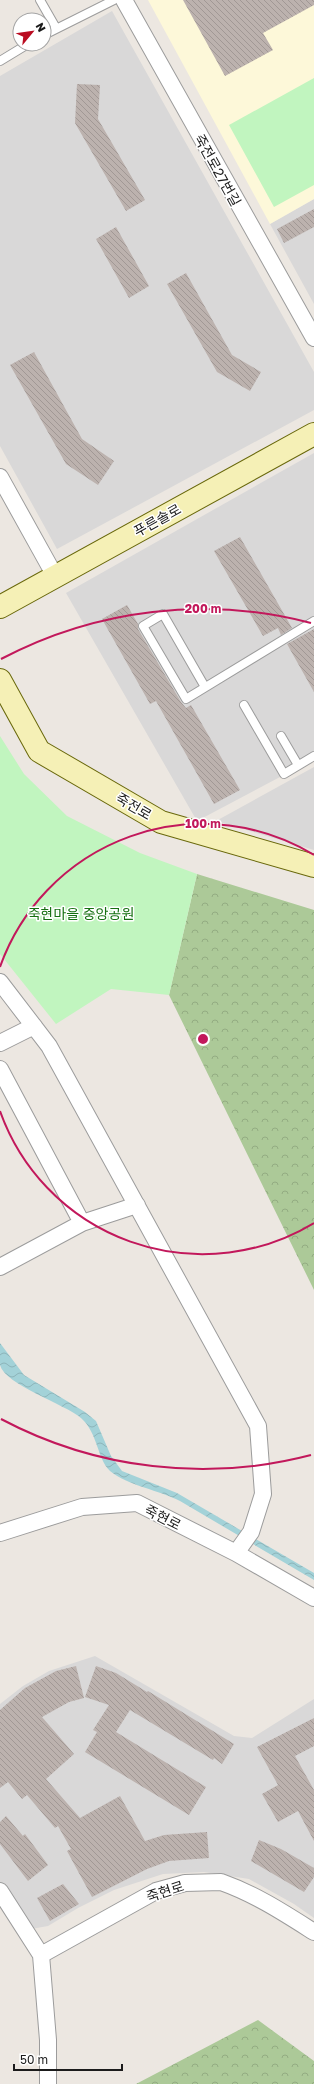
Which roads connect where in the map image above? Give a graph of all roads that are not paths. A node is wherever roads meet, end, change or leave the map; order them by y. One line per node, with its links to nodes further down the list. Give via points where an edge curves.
1 (40, 0): 4 (lane)
2 (114, 0): 4 (lane)
3 (124, 0): 8 (street, 죽전로27번길)
4 (56, 28): 5 (lane)
5 (52, 30)
6 (15, 52): 7 (lane)
7 (0, 61)
8 (314, 338)
9 (314, 434): 11 (street, 푸른솔로)
10 (0, 477): 11 (street)
11 (55, 576): 12 (street, 푸른솔로)
12 (0, 607)
13 (314, 621): 15 (lane)
14 (0, 680): 20 (street, 죽전로, via 39,751 161,822)
15 (205, 687): 15 (lane, via 163,614 143,626 186,699)
16 (244, 705): 19 (lane, via 284,774)
17 (281, 736): 19 (lane)
18 (314, 756): 19 (lane)
19 (298, 765)
20 (314, 866)
21 (0, 982): 22 (street)
22 (34, 1026): 23 (street); 25 (street, via 49,1046)
23 (0, 1043)
24 (0, 1069): 26 (street)
25 (137, 1205): 26 (street); 29 (street, via 258,1426 263,1494)
26 (82, 1223): 27 (street)
27 (0, 1267)
28 (0, 1533): 29 (street, 죽현로, via 82,1507 137,1503)
29 (245, 1543): 30 (street, 죽현로)
30 (314, 1598)
31 (0, 1891): 33 (street)
32 (314, 1932): 33 (street, 죽현로, via 253,1894 221,1882 185,1883 156,1891)
33 (41, 1954): 34 (street, via 48,2040)
34 (48, 2084)

